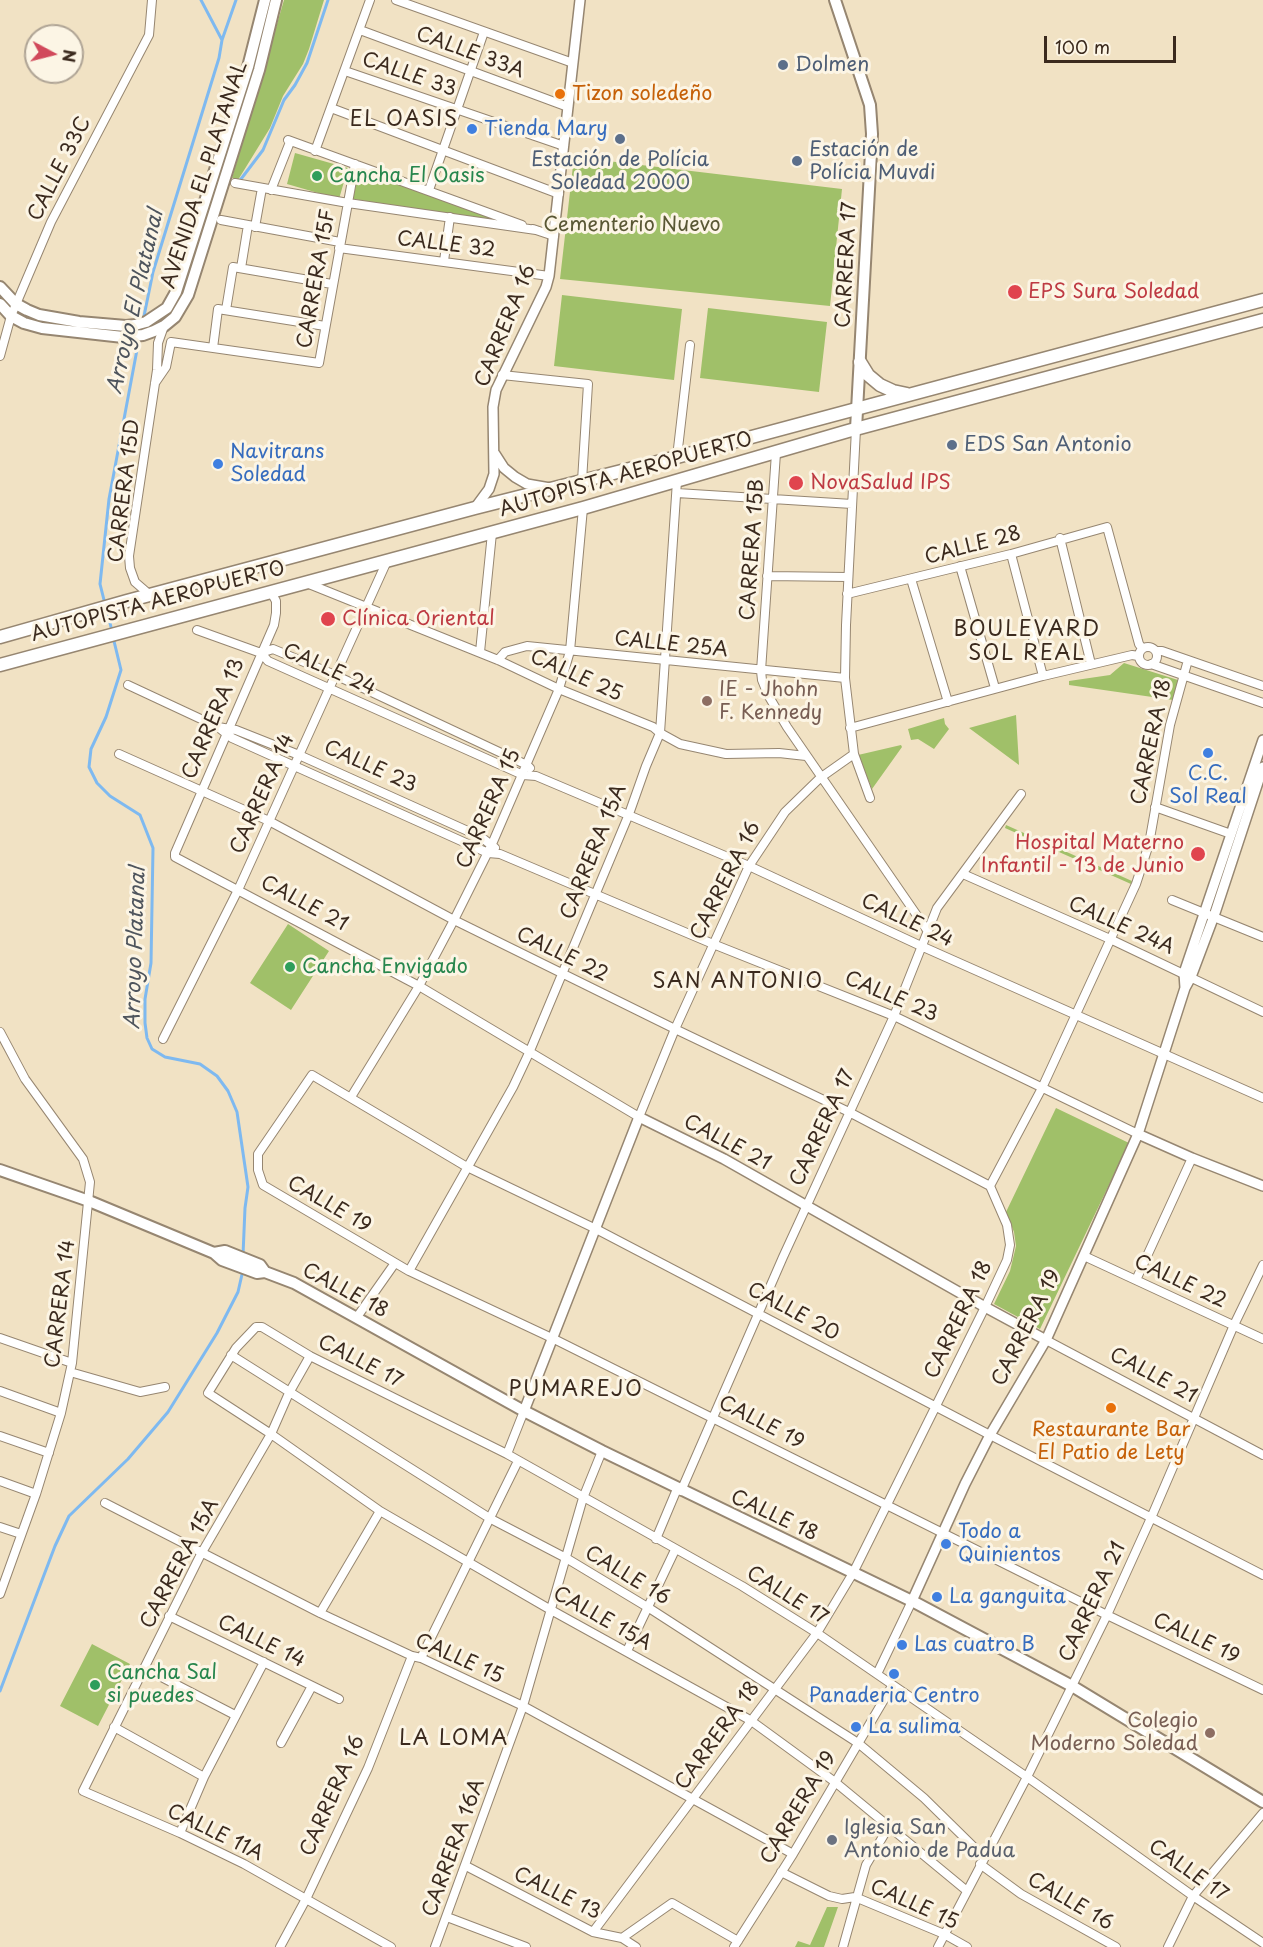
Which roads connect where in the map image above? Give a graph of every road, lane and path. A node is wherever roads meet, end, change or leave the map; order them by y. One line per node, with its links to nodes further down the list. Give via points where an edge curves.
1 (152, 0): 39 (street, CALLE 33C, via 149,35 51,222)
2 (265, 0): 45 (main road, AVENIDA EL PLATANAL, via 248,67 176,292 162,313)
3 (276, 0): 44 (main road, AVENIDA EL PLATANAL, via 188,295 175,317)
4 (370, 0): 8 (street)
5 (396, 0): 9 (street)
6 (580, 0): 10 (street, CARRERA 16)
7 (835, 0): 49 (main road, CARRERA 17, via 870,105 872,134)
8 (360, 30): 11 (street); 12 (street, CALLE 33A)
9 (484, 32): 10 (street); 12 (street)
10 (573, 63): 13 (street, CARRERA 16)
11 (345, 71): 14 (street); 15 (street, CALLE 33)
12 (470, 71): 13 (street, CALLE 33A); 15 (street)
13 (568, 107): 16 (street, CARRERA 16)
14 (331, 108): 17 (street); 18 (street)
15 (457, 109): 16 (street, CALLE 33); 17 (street)
16 (564, 146): 24 (street, CARRERA 16)
17 (442, 150): 23 (street); 24 (street)
18 (315, 151): 19 (street); 22 (street, via 289,141)
19 (356, 164): 23 (street); 25 (street, CARRERA 15F)
20 (235, 183): 21 (street)
21 (262, 188): 22 (street); 28 (street)
22 (271, 190): 25 (street)
23 (429, 190): 29 (street)
24 (559, 194): 30 (street, CARRERA 16)
25 (348, 204): 26 (street); 31 (street, CARRERA 15F)
26 (450, 217): 29 (street); 32 (street)
27 (221, 220): 28 (street, CALLE 32)
28 (252, 226): 31 (street, CALLE 32); 33 (street)
29 (536, 230): 30 (street)
30 (554, 236): 34 (street, CARRERA 16)
31 (340, 245): 32 (street, CALLE 32); 35 (street, CARRERA 15F)
32 (444, 261): 34 (street, CALLE 32)
33 (237, 267): 35 (street); 40 (street)
34 (549, 276): 50 (street, CARRERA 16)
35 (332, 284): 43 (street, CARRERA 15F)
36 (0, 287): 39 (main road, AVENIDA EL PLATANAL)
37 (1263, 300): 52 (highway, AUTOPISTA AEROPUERTO)
38 (0, 304): 41 (main road, AVENIDA EL PLATANAL)
39 (16, 304): 41 (street, CALLE 33C); 45 (main road, AVENIDA EL PLATANAL, via 39,315)
40 (222, 310): 43 (street); 47 (street)
41 (11, 316): 45 (main road, AVENIDA EL PLATANAL, via 42,328); 48 (street, CALLE 33C)
42 (1263, 320): 54 (highway, AUTOPISTA AEROPUERTO)
43 (325, 326): 47 (street, CARRERA 15F, via 319,363)
44 (162, 327): 45 (main road, AVENIDA EL PLATANAL, via 143,334); 51 (street, CARRERA 15D)
45 (124, 332)
46 (690, 345): 57 (street)
47 (213, 348): 51 (street, CARRERA 15D, via 171,342 166,367)
48 (0, 357)
49 (860, 362): 52 (highway, via 880,385); 53 (main road, CARRERA 17)
50 (502, 375): 55 (street, CARRERA 16, via 493,407); 58 (street, via 588,384)
51 (155, 383): 78 (street, CARRERA 15D, via 129,556 135,582)
52 (908, 394): 53 (highway, AUTOPISTA AEROPUERTO)
53 (857, 409): 54 (main road, CARRERA 17); 57 (highway, AUTOPISTA AEROPUERTO)
54 (856, 429): 56 (highway, AUTOPISTA AEROPUERTO); 62 (street)
55 (494, 450): 60 (street, via 504,468 515,477 527,484); 63 (street, CARRERA 16, via 492,482)
56 (776, 453): 59 (highway, AUTOPISTA AEROPUERTO); 61 (street, CARRERA 15B)
57 (677, 457): 58 (highway, AUTOPISTA AEROPUERTO)
58 (582, 481): 60 (highway, AUTOPISTA AEROPUERTO)
59 (677, 487): 61 (street); 64 (highway, AUTOPISTA AEROPUERTO); 89 (street, CARRERA 15A)
60 (552, 488): 63 (highway, AUTOPISTA AEROPUERTO)
61 (772, 499): 62 (street); 71 (street, CARRERA 15B)
62 (852, 504): 72 (street)
63 (475, 508): 78 (highway, AUTOPISTA AEROPUERTO)
64 (583, 508): 65 (highway, AUTOPISTA AEROPUERTO); 82 (street, CARRERA 15)
65 (492, 533): 68 (highway, AUTOPISTA AEROPUERTO); 84 (street)
66 (1060, 538): 67 (street, CALLE 28); 85 (street, CALLE 28, via 1107,527); 90 (street)
67 (1011, 554): 69 (street, CALLE 28); 95 (street)
68 (387, 559): 70 (highway, AUTOPISTA AEROPUERTO); 79 (street, CARRERA 14)
69 (960, 566): 73 (street, CALLE 28); 101 (street)
70 (338, 574): 74 (highway, AUTOPISTA AEROPUERTO); 76 (street)
71 (767, 576): 72 (street); 93 (street, CARRERA 15B)
72 (848, 577): 77 (street)
73 (911, 579): 77 (street, CALLE 28); 103 (street)
74 (304, 582): 75 (highway, AUTOPISTA AEROPUERTO); 76 (street, CALLE 25)
75 (272, 592): 86 (street, CARRERA 13, via 276,613); 92 (highway, AUTOPISTA AEROPUERTO)
76 (338, 594): 79 (street, CALLE 25)
77 (848, 594): 97 (street)
78 (150, 595): 81 (highway, AUTOPISTA AEROPUERTO)
79 (366, 606): 84 (street, CALLE 25); 94 (street, CARRERA 14)
80 (197, 630): 86 (street)
81 (0, 637)
82 (570, 651): 87 (street, CALLE 25A, via 526,646 505,652); 89 (street, CALLE 25A); 102 (street, CARRERA 15)
83 (1156, 651): 85 (street, via 1151,647); 88 (street); 91 (street)
84 (480, 652): 87 (street, CALLE 25)
85 (1140, 652): 90 (street); 91 (street, via 1143,663)
86 (261, 653): 94 (street, CALLE 24, via 273,649); 100 (street, CALLE 24, via 268,661); 106 (street, CARRERA 13)
87 (498, 660): 102 (street, CALLE 25)
88 (1188, 660): 96 (street, CARRERA 18); 99 (street)
89 (666, 661): 93 (street, CALLE 25A); 107 (street, CARRERA 15A)
90 (1091, 663): 95 (street)
91 (1151, 664): 96 (street)
92 (0, 665)
93 (761, 670): 97 (street, CALLE 25A); 112 (street, CARRERA 15B, via 768,695)
94 (335, 675): 100 (street, CARRERA 14); 114 (street, CALLE 24)
95 (1043, 676): 101 (street)
96 (1183, 676): 104 (street); 122 (street, CARRERA 18)
97 (845, 678): 105 (street)
98 (128, 686): 106 (street, CALLE 23)
99 (1263, 686)
100 (329, 687): 111 (street, CARRERA 14); 116 (street, CALLE 24)
101 (996, 688): 103 (street)
102 (559, 689): 107 (street, CALLE 25, via 653,727); 114 (street, CARRERA 15)
103 (948, 702): 105 (street)
104 (1263, 703)
105 (850, 728): 110 (street)
106 (227, 731): 111 (street, CALLE 23); 113 (street, CALLE 23); 119 (street, CARRERA 13)
107 (660, 734): 112 (street, CALLE 25, via 680,744 726,753); 123 (street, CARRERA 15A)
108 (1263, 740): 125 (street, CARRERA 19)
109 (118, 754): 119 (street, CALLE 22)
110 (854, 754): 118 (street, CARRERA 16); 121 (street)
111 (299, 755): 113 (street, CARRERA 14); 126 (street, CALLE 23)
112 (806, 756): 118 (street, CARRERA 15B)
113 (294, 765): 124 (street, CARRERA 14); 127 (street, CALLE 23)
114 (527, 765): 116 (street, CARRERA 15); 117 (street, CALLE 24)
115 (1263, 767): 135 (street, CARRERA 19)
116 (523, 775): 117 (street, CALLE 24); 126 (street, CARRERA 15)
117 (536, 776): 123 (street, CALLE 24)
118 (820, 778): 130 (street, CARRERA 16, via 784,812); 137 (street)
119 (202, 791): 124 (street, CALLE 22); 129 (street, CARRERA 13, via 175,853)
120 (1021, 794): 131 (street, CARRERA 17)
121 (870, 798)
122 (1155, 807): 125 (street); 139 (street, CARRERA 18, via 1149,844 1136,884)
123 (630, 814): 130 (street, CALLE 24); 133 (street, CARRERA 15A)
124 (269, 821): 132 (street, CARRERA 14); 136 (street, CALLE 22)
125 (1231, 834): 135 (street, CARRERA 19)
126 (492, 844): 127 (street, CARRERA 15); 128 (street, CALLE 23)
127 (488, 853): 128 (street, CALLE 23); 136 (street, CARRERA 15)
128 (500, 854): 133 (street, CALLE 23)
129 (177, 858): 132 (street, CALLE 21)
130 (749, 866): 140 (street, CARRERA 16); 141 (street, CALLE 24)
131 (963, 874): 137 (street, CARRERA 17, via 942,900); 139 (street, CALLE 24A)
132 (238, 890): 144 (street, CALLE 21); 150 (street, CARRERA 14)
133 (596, 894): 140 (street, CALLE 23); 142 (street, CARRERA 15A)
134 (1172, 900): 135 (street)
135 (1210, 915): 138 (street); 143 (street, CARRERA 19)
136 (454, 920): 142 (street, CALLE 22); 144 (street, CARRERA 15)
137 (927, 930): 141 (street, CARRERA 17)
138 (1263, 937)
139 (1110, 939): 143 (street, CALLE 24A); 146 (street, CARRERA 18)
140 (712, 944): 147 (street, CALLE 23); 148 (street, CARRERA 16)
141 (921, 946): 146 (street, CALLE 24); 147 (street, CARRERA 17)
142 (563, 973): 148 (street, CALLE 22); 151 (street, CARRERA 15A)
143 (1188, 975): 145 (street, CALLE 24A); 152 (street, CARRERA 19)
144 (419, 986): 151 (street, CALLE 21); 154 (street, CARRERA 15)
145 (1263, 1012)
146 (1077, 1014): 152 (street, CALLE 24); 153 (street, CARRERA 18)
147 (894, 1016): 153 (street, CALLE 23); 156 (street, CARRERA 17)
148 (675, 1029): 156 (street, CALLE 22); 157 (street, CARRERA 16)
149 (0, 1032): 165 (street, CARRERA 14, via 25,1079 87,1167)
150 (163, 1039)
151 (529, 1053): 157 (street, CALLE 21); 160 (street, CARRERA 15A)
152 (1165, 1054): 155 (street, CALLE 24); 158 (street, CARRERA 19)
153 (1042, 1088): 158 (street, CALLE 23); 163 (street, CARRERA 18)
154 (351, 1097): 160 (street, CALLE 20); 162 (street, CALLE 20, via 310,1076 258,1154)
155 (1263, 1098)
156 (849, 1112): 163 (street, CALLE 22); 166 (street, CARRERA 17)
157 (639, 1118): 166 (street, CALLE 21, via 724,1159); 167 (street, CARRERA 16)
158 (1138, 1134): 159 (street, CALLE 23); 168 (street, CARRERA 19)
159 (1192, 1158): 164 (street, CALLE 23); 172 (street)
160 (467, 1167): 167 (street, CALLE 20); 171 (street, CARRERA 15A)
161 (0, 1170): 165 (main road, CALLE 18)
162 (258, 1170): 169 (street, CALLE 19, via 263,1185)
163 (990, 1186): 173 (street, CARRERA 18, via 1007,1225 1010,1245)
164 (1263, 1186)
165 (89, 1201): 175 (main road, CALLE 18, via 214,1253 222,1260 235,1260 294,1283); 183 (street, CARRERA 14)
166 (807, 1206): 173 (street, CALLE 21); 174 (street, CARRERA 17)
167 (596, 1229): 174 (street, CALLE 20); 178 (street, CARRERA 16)
168 (1084, 1256): 172 (street, CALLE 22); 180 (street, CARRERA 19)
169 (395, 1263): 171 (street, CALLE 19); 175 (street)
170 (1263, 1264): 176 (street, CARRERA 21)
171 (409, 1271): 178 (street, CALLE 19)
172 (1136, 1280): 176 (street, CALLE 22)
173 (985, 1307): 180 (street, CALLE 21); 187 (street, CARRERA 18)
174 (759, 1313): 187 (street, CALLE 20); 190 (street, CARRERA 17)
175 (357, 1317): 188 (main road, CALLE 18)
176 (1234, 1325): 179 (street, CALLE 22); 191 (street, CARRERA 21)
177 (0, 1338): 183 (street)
178 (554, 1339): 188 (street, CARRERA 16); 190 (street, CALLE 19)
179 (1263, 1339)
180 (1046, 1340): 191 (street, CALLE 21); 193 (street, CARRERA 19)
181 (231, 1355): 182 (street, CALLE 17, via 255,1327 262,1327); 186 (street, CALLE 16); 192 (street, CALLE 15A, via 208,1393)
182 (310, 1356): 186 (street, CARRERA 15A); 197 (street, CALLE 17)
183 (71, 1368): 184 (street, via 140,1392); 189 (street, CARRERA 14)
184 (165, 1387)
185 (0, 1390): 189 (street)
186 (289, 1393): 192 (street, CARRERA 15A); 208 (street, CALLE 16)
187 (935, 1406): 193 (street, CALLE 20); 205 (street, CARRERA 18)
188 (524, 1411): 195 (main road, CALLE 18); 197 (street, CARRERA 16)
189 (62, 1413): 196 (street, CARRERA 14)
190 (714, 1418): 201 (street, CARRERA 17); 205 (street, CALLE 19)
191 (1194, 1418): 198 (street, CALLE 21); 207 (street, CARRERA 21)
192 (271, 1434): 206 (street, CALLE 15A); 214 (street, CARRERA 15A)
193 (990, 1435): 207 (street, CALLE 20); 210 (street, CARRERA 19)
194 (0, 1436): 196 (street)
195 (602, 1452): 201 (main road, CALLE 18); 203 (street, CARRERA 16A)
196 (49, 1453): 202 (street, CARRERA 14)
197 (507, 1454): 199 (street, CALLE 17)
198 (1263, 1455)
199 (518, 1461): 203 (street, CALLE 17); 208 (street)
200 (0, 1481): 202 (street)
201 (679, 1490): 212 (street, CARRERA 17); 217 (main road, CALLE 18)
202 (36, 1494): 211 (street, CARRERA 14)
203 (584, 1498): 212 (street, CALLE 17); 215 (street, CARRERA 16A)
204 (105, 1503): 214 (street, CALLE 15)
205 (886, 1504): 210 (street, CALLE 19); 217 (street, CARRERA 18)
206 (380, 1511): 216 (street, CALLE 15A); 224 (street)
207 (1151, 1518): 218 (street, CALLE 20); 225 (street, CARRERA 21)
208 (491, 1519): 215 (street, CALLE 16); 216 (street)
209 (0, 1527): 211 (street)
210 (941, 1533): 221 (street, CARRERA 19); 225 (street, CALLE 19)
211 (21, 1534): 219 (street, CARRERA 14)
212 (656, 1539): 213 (street, CALLE 17)
213 (675, 1550): 222 (street); 227 (street, CALLE 17)
214 (201, 1554): 224 (street, CALLE 15); 226 (street, CARRERA 15A)
215 (566, 1558): 222 (street, CALLE 16); 223 (street, CARRERA 16A)
216 (470, 1563): 223 (street, CALLE 15A); 230 (street)
217 (853, 1573): 221 (main road, CALLE 18); 227 (street, CARRERA 18)
218 (1263, 1575)
219 (3, 1576): 220 (street, CARRERA 14)
220 (0, 1594)
221 (912, 1601): 233 (street, CARRERA 19); 236 (main road, CALLE 18)
222 (649, 1608): 228 (street); 237 (street, CALLE 16)
223 (551, 1610): 228 (street, CALLE 15A); 240 (street, CARRERA 16A)
224 (320, 1613): 229 (street, CALLE 15)
225 (1107, 1615): 236 (street, CARRERA 21); 238 (street, CALLE 19)
226 (169, 1616): 231 (street, CALLE 14); 232 (street, CARRERA 15A)
227 (817, 1633): 233 (street, CALLE 17); 237 (street, CARRERA 18)
228 (627, 1651): 242 (street, CALLE 15A)
229 (411, 1656): 230 (street, CALLE 15); 262 (street, CARRERA 16, via 368,1768)
230 (421, 1658): 240 (street, CALLE 15)
231 (264, 1662): 234 (street, CALLE 14); 241 (street)
232 (144, 1668): 241 (street); 243 (street, CARRERA 15A)
233 (877, 1674): 235 (street, CALLE 17)
234 (312, 1686): 239 (street, CALLE 14); 244 (street)
235 (892, 1686): 245 (street, CARRERA 19); 246 (street, CALLE 17)
236 (1072, 1686): 246 (street, CARRERA 21); 251 (main road, CALLE 18)
237 (773, 1689): 242 (street, CARRERA 18); 245 (street, CALLE 16)
238 (1263, 1690)
239 (339, 1699)
240 (523, 1706): 250 (street, CALLE 15); 257 (street, CARRERA 16A)
241 (235, 1715): 247 (street)
242 (750, 1720): 248 (street, CALLE 15A); 250 (street, CARRERA 18)
243 (114, 1727): 247 (street); 249 (street, CARRERA 15A)
244 (281, 1743)
245 (858, 1743): 248 (street, CARRERA 19); 256 (street, CALLE 16, via 924,1798)
246 (1027, 1777): 256 (street, CARRERA 21); 260 (street, CALLE 17)
247 (204, 1778): 254 (street)
248 (835, 1782): 253 (street, CALLE 15A); 255 (street, CARRERA 19)
249 (83, 1791): 254 (street, CALLE 11A)
250 (693, 1799): 255 (street, CALLE 15); 264 (street, CARRERA 18)
251 (1263, 1802)
252 (1263, 1813): 260 (street)
253 (888, 1828): 259 (street, CALLE 15A); 261 (street, via 866,1865)
254 (180, 1833): 262 (street, CALLE 11A)
255 (793, 1854): 258 (street, CARRERA 19)
256 (982, 1861): 259 (street, CARRERA 21); 277 (street, CALLE 16, via 1021,1894)
257 (466, 1866): 263 (street, CARRERA 16A); 264 (street, CALLE 13)
258 (781, 1872): 261 (street, CALLE 15, via 829,1896); 268 (street, CARRERA 19)
259 (967, 1891): 265 (street, CARRERA 21)
260 (1193, 1896): 267 (street, CALLE 17); 278 (street)
261 (855, 1897): 265 (street, CALLE 15); 274 (street)
262 (306, 1899): 269 (street, CARRERA 16); 270 (street, CALLE 11A)
263 (447, 1917): 271 (street, CARRERA 16A); 272 (street)
264 (593, 1932): 266 (street, CALLE 13)
265 (944, 1934): 275 (street, CARRERA 21); 276 (street, CALLE 15)
266 (621, 1938): 268 (street, via 672,1904); 273 (street, CALLE 13)
267 (1263, 1942)
268 (736, 1944)
269 (280, 1947)
270 (390, 1947)
271 (435, 1947)
272 (526, 1947)
273 (636, 1947)
274 (843, 1947)
275 (938, 1947)
276 (967, 1947)
277 (1116, 1947)
278 (1168, 1947)

